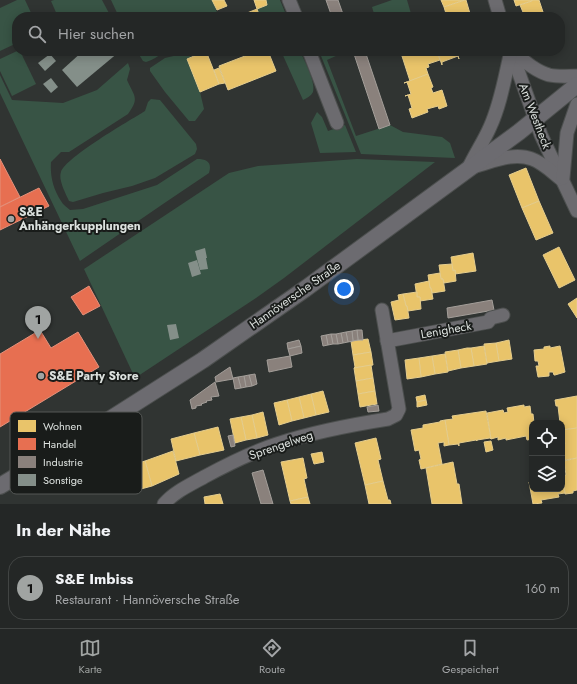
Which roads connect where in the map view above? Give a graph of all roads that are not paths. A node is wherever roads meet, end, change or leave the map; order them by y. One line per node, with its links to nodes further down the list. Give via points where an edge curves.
1 (289, 0): 3 (street)
2 (495, 0): 4 (street)
3 (294, 12)
4 (499, 12)
5 (311, 56): 13 (street)
6 (510, 56): 14 (street, Am Westheck, via 490,127)
7 (513, 56): 12 (street, Am Westheck)
8 (518, 56): 9 (street, Am Westheck, via 549,75)
9 (577, 76)
10 (577, 85): 12 (main road, Hannöversche Straße)
11 (577, 104): 15 (street, Am Westheck, via 567,133)
12 (535, 119): 14 (main road, Hannöversche Straße); 15 (street, Am Westheck)
13 (337, 123)
14 (468, 169): 15 (street, Am Westheck, via 502,158 523,157 533,160); 20 (main road, Hannöversche Straße, via 305,289 203,360)
15 (562, 180): 16 (street, Am Westheck)
16 (577, 211)
17 (382, 310): 19 (street)
18 (503, 315): 19 (street, Lenigheck, via 491,318 488,322)
19 (387, 341): 23 (street, Sprengelweg, via 399,409 396,415 277,444 229,464 180,490)
20 (121, 412)
21 (10, 480): 22 (main road, Hannöversche Straße)
22 (0, 486)
23 (164, 504)

